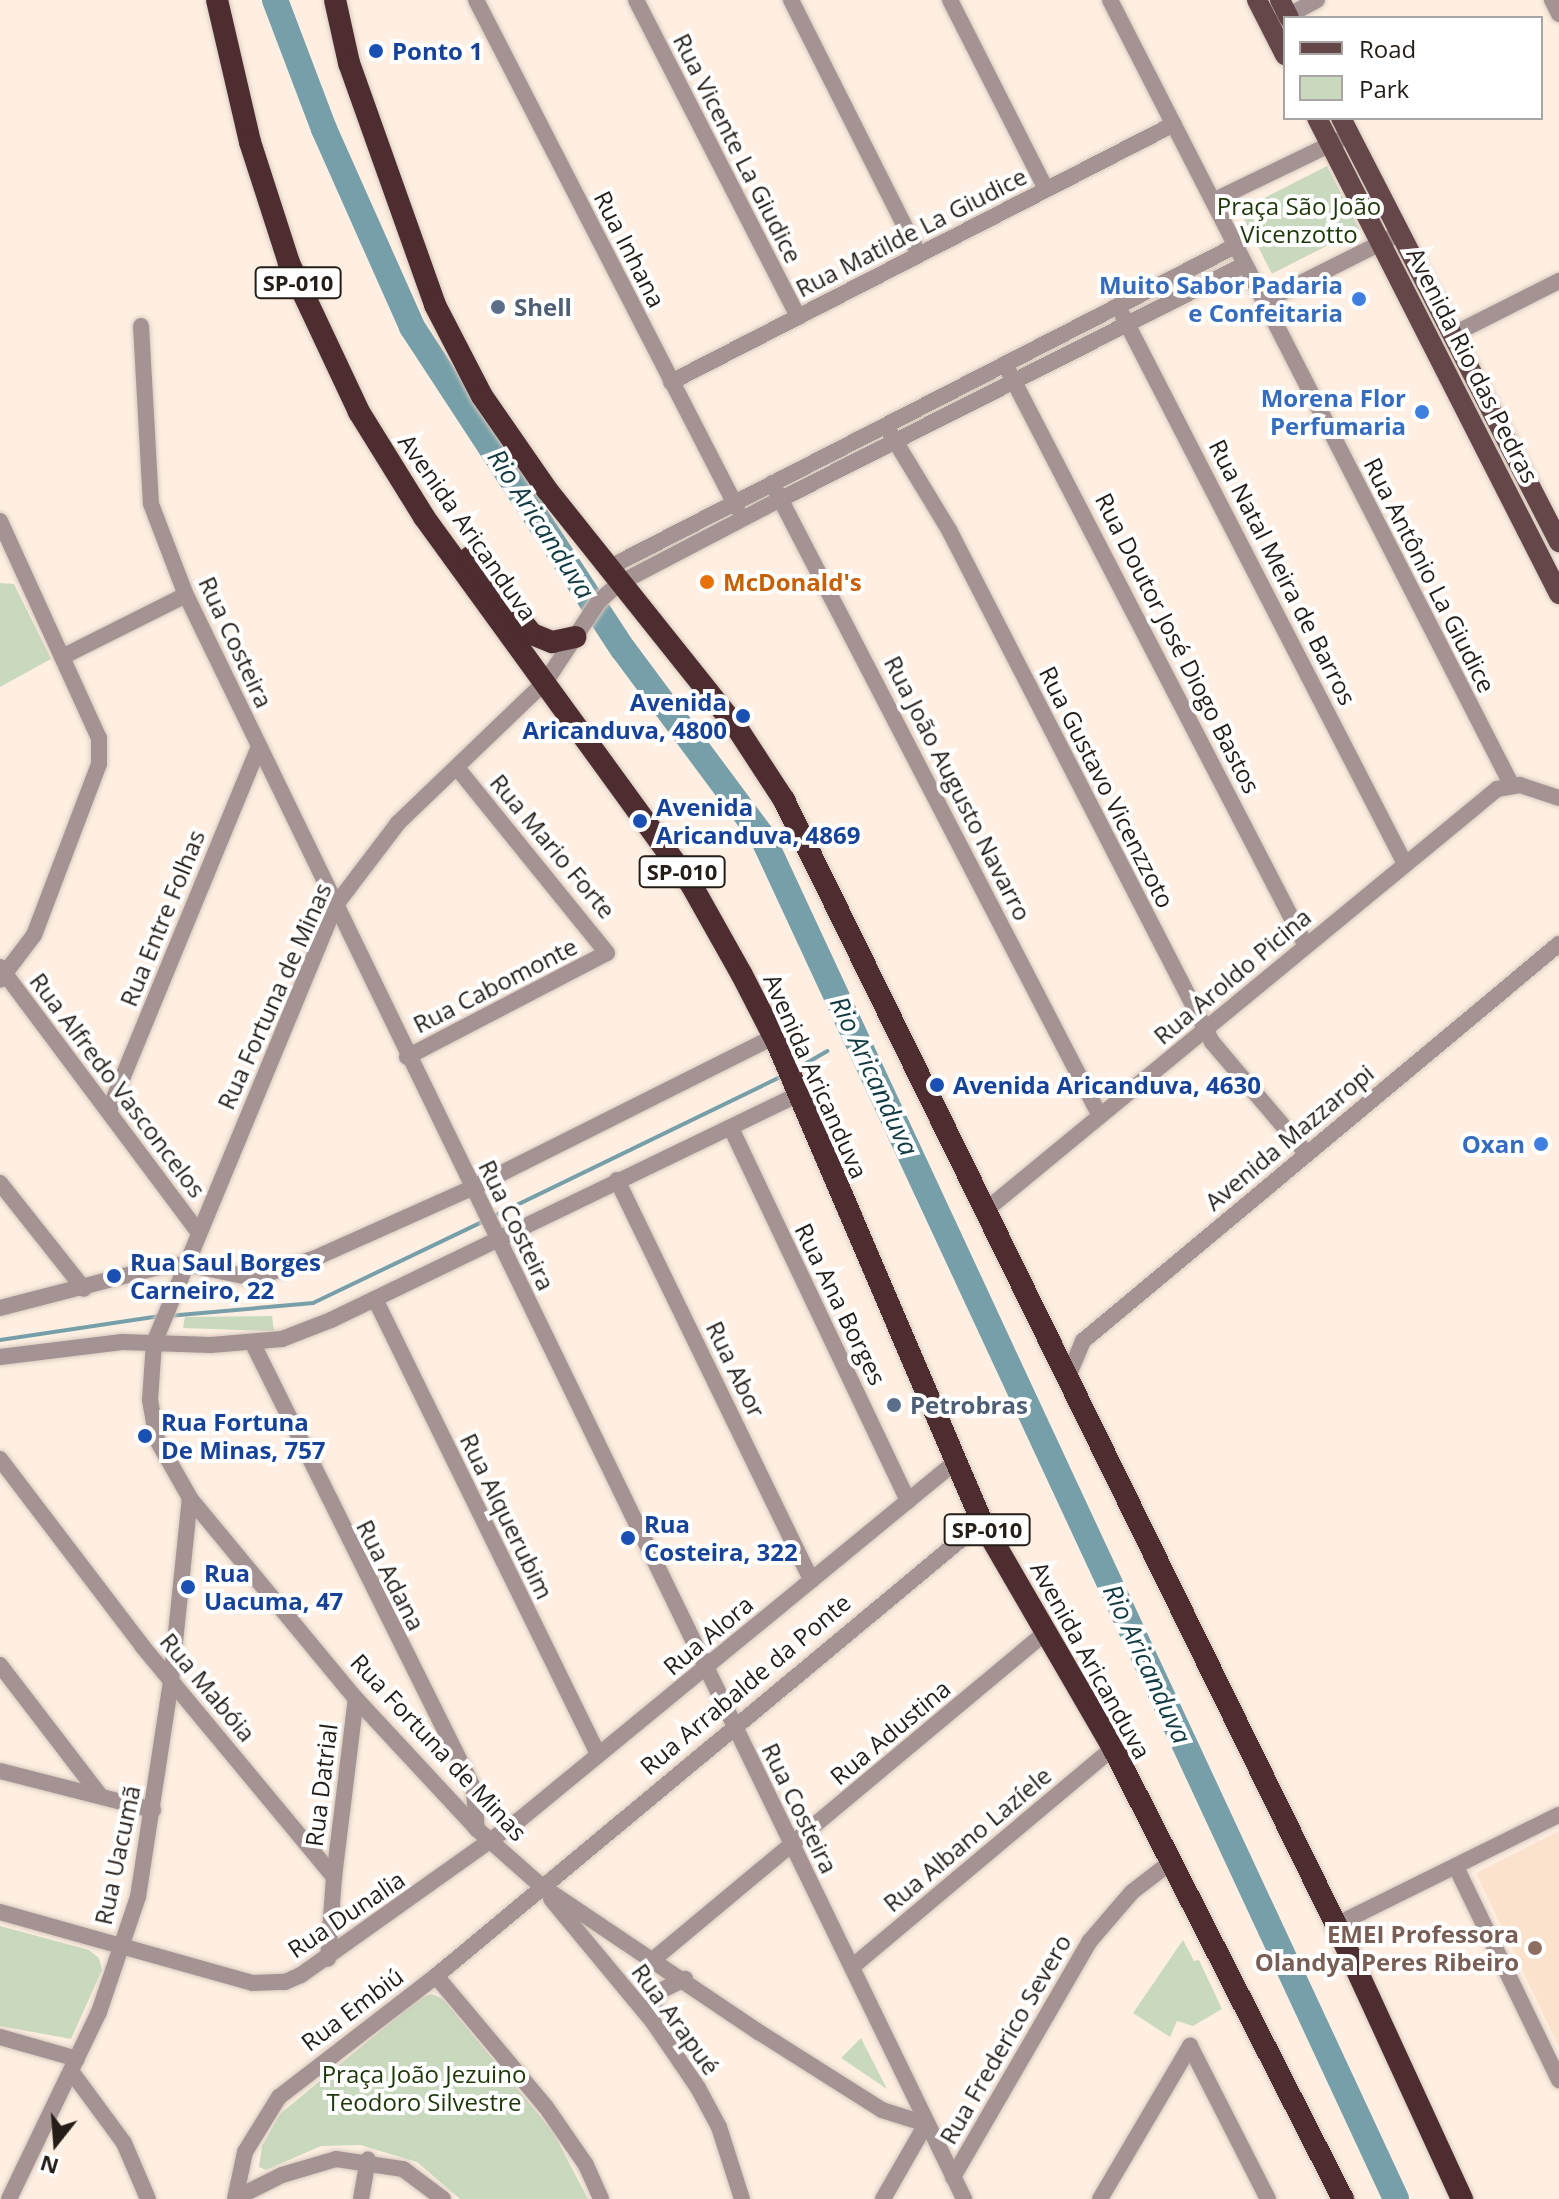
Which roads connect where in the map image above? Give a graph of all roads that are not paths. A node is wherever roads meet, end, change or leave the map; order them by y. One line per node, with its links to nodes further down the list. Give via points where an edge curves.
1 (217, 0): 39 (highway, Avenida Aricanduva / SP-010, via 250,142 289,263 359,412)
2 (335, 0): 42 (highway, via 349,63 435,305 482,396)
3 (476, 0): 31 (street, Rua Inhana)
4 (636, 0): 25 (street, Rua Vicente La Giudice)
5 (791, 0): 20 (street)
6 (950, 0): 16 (street)
7 (1110, 0): 14 (street, Rua Antônio La Giudice)
8 (1257, 0): 12 (main road)
9 (1317, 0): 12 (street)
10 (1552, 0): 11 (street)
11 (1559, 14)
12 (1282, 15)
13 (1320, 120): 15 (main road, Avenida Rio das Pedras)
14 (1174, 124): 16 (street, Rua Matilde La Giudice); 17 (street, Rua Antônio La Giudice)
15 (1340, 132): 17 (street); 18 (main road, Avenida Rio das Pedras)
16 (1046, 189): 20 (street, Rua Matilde La Giudice)
17 (1213, 201): 19 (street, Rua Antônio La Giudice)
18 (1391, 238): 23 (street); 28 (main road, Avenida Rio das Pedras); 41 (main road, Avenida Rio das Pedras)
19 (1235, 246): 21 (street, Rua Antônio La Giudice); 24 (street)
20 (918, 253): 25 (street, Rua Matilde La Giudice)
21 (1244, 265): 23 (street, Rua Antônio La Giudice); 26 (street)
22 (1559, 281): 28 (street)
23 (1263, 302): 50 (street, Rua Antônio La Giudice)
24 (1117, 306): 26 (street, Rua Natal Meira de Barros); 29 (street)
25 (798, 317): 31 (street, Rua Matilde La Giudice)
26 (1127, 323): 30 (street); 52 (street, Rua Natal Meira de Barros)
27 (141, 326): 44 (street, Rua Costeira, via 151,504)
28 (1452, 335): 40 (main road, Avenida Rio das Pedras)
29 (1004, 364): 30 (street, Rua Doutor José Diogo Bastos); 32 (street)
30 (1014, 381): 33 (street); 55 (street, Rua Doutor José Diogo Bastos)
31 (671, 382): 36 (street, Rua Inhana)
32 (886, 426): 33 (street, Rua Gustavo Vicenzzoto); 34 (street)
33 (896, 441): 35 (street); 58 (street, Rua Gustavo Vicenzzoto, via 949,530)
34 (772, 483): 35 (street, Rua João Augusto Navarro); 36 (street)
35 (781, 499): 37 (street); 63 (street, Rua João Augusto Navarro)
36 (733, 501): 37 (street, Rua Inhana); 42 (street)
37 (743, 520): 42 (street)
38 (0, 521): 46 (street)
39 (436, 534): 45 (highway, via 467,554 540,640); 47 (highway, Avenida Aricanduva / SP-010)
40 (1559, 542)
41 (1551, 565): 43 (main road, Avenida Rio das Pedras)
42 (614, 576): 45 (street, Rua Fortuna de Minas); 70 (highway, via 737,728 784,800)
43 (1559, 594)
44 (186, 595): 46 (street); 48 (street, Rua Costeira)
45 (575, 637): 47 (street, Rua Fortuna de Minas)
46 (64, 656): 57 (street, via 99,738 99,764 34,935)
47 (546, 681): 49 (street, Rua Fortuna de Minas); 59 (highway, Avenida Aricanduva / SP-010, via 692,886)
48 (259, 746): 53 (street, Rua Costeira); 62 (street, Rua Entre Folhas)
49 (458, 769): 53 (street, Rua Fortuna de Minas, via 390,831); 56 (street, Rua Mario Forte, via 604,947)
50 (1511, 784): 51 (street); 52 (street, Rua Aroldo Picina, via 1497,789)
51 (1559, 798)
52 (1404, 862): 55 (street, Rua Aroldo Picina)
53 (335, 906): 60 (street, Rua Costeira); 72 (street, Rua Fortuna de Minas)
54 (1559, 944): 65 (street, Avenida Mazzaropi)
55 (1306, 946): 58 (street, Rua Aroldo Picina)
56 (605, 955): 60 (street, Rua Cabomonte)
57 (2, 974): 62 (street, Rua Alfredo Vasconcelos)
58 (1205, 1030): 63 (street, Rua Aroldo Picina); 65 (street, Rua Gustavo Vicenzzoto)
59 (775, 1040): 61 (highway, Avenida Aricanduva / SP-010); 68 (street)
60 (407, 1057): 68 (street, Rua Costeira)
61 (797, 1090): 64 (street); 82 (highway, Avenida Aricanduva / SP-010)
62 (110, 1108): 72 (street, Rua Alfredo Vasconcelos)
63 (1100, 1116): 70 (street, Rua Aroldo Picina)
64 (731, 1128): 66 (street); 84 (street, Rua Ana Borges)
65 (1307, 1154): 80 (street, Avenida Mazzaropi, via 1083,1341)
66 (617, 1180): 71 (street); 86 (street, Rua Abor)
67 (0, 1183): 69 (street)
68 (475, 1193): 71 (street, Rua Costeira); 73 (street, via 253,1278)
69 (5, 1198): 74 (street)
70 (986, 1210): 80 (highway)
71 (494, 1230): 75 (street); 89 (street, Rua Costeira)
72 (198, 1232): 73 (street, Rua Fortuna de Minas)
73 (186, 1264): 74 (street); 77 (street, Rua Fortuna de Minas)
74 (84, 1289): 76 (street)
75 (375, 1299): 78 (street, via 308,1330); 94 (street, Rua Alquerubim)
76 (0, 1308)
77 (154, 1343): 78 (street); 79 (street); 83 (street, Rua Fortuna de Minas, via 150,1400 157,1440)
78 (253, 1344): 99 (street, Rua Adana, via 474,1790)
79 (0, 1357)
80 (1067, 1379): 107 (highway)
81 (0, 1459): 90 (street, Rua Mabóia)
82 (954, 1463): 84 (street, Rua Alora); 85 (highway, Avenida Aricanduva / SP-010)
83 (190, 1498): 90 (street, Rua Uacumã); 91 (street, Rua Fortuna de Minas)
84 (908, 1501): 86 (street, Rua Alora)
85 (982, 1522): 87 (highway, Avenida Aricanduva / SP-010); 92 (street, Rua Arrabalde da Ponte)
86 (811, 1580): 89 (street, Rua Alora)
87 (1046, 1632): 93 (highway, Avenida Aricanduva / SP-010); 101 (street, Rua Adustina)
88 (0, 1665): 96 (street)
89 (706, 1669): 92 (street, Rua Costeira); 94 (street, Rua Alora)
90 (171, 1681): 97 (street, Rua Uacumã); 104 (street, Rua Mabóia)
91 (356, 1699): 99 (street, Rua Fortuna de Minas); 104 (street, Rua Datrial)
92 (733, 1726): 101 (street, Rua Costeira); 105 (street, Rua Arrabalde da Ponte)
93 (1113, 1748): 102 (highway, Avenida Aricanduva / SP-010); 111 (street, Rua Albano Lazíele)
94 (598, 1754): 100 (street, Rua Alora)
95 (0, 1771): 96 (street)
96 (99, 1794): 97 (street)
97 (153, 1810): 108 (street, Rua Uacumã, via 138,1897)
98 (1559, 1815): 103 (street)
99 (477, 1829): 100 (street, Rua Fortuna de Minas)
100 (491, 1842): 105 (street, Rua Fortuna de Minas); 109 (street, Rua Dunalia)
101 (793, 1845): 110 (street, Rua Adustina); 111 (street, Rua Costeira)
102 (1171, 1862): 120 (street, Rua Frederico Severo, via 1132,1892 1089,1942); 132 (highway, Avenida Aricanduva / SP-010)
103 (1456, 1867): 107 (street); 117 (street)
104 (334, 1877): 109 (street)
105 (540, 1885): 110 (street, Rua Fortuna de Minas); 112 (street, Rua Embiú); 114 (street, Rua Arapué)
106 (0, 1912): 108 (street, Rua Dunalia)
107 (1336, 1925): 133 (highway)
108 (122, 1945): 109 (street, Rua Dunalia, via 265,1985 285,1982); 116 (street, Rua Uacumã)
109 (328, 1959)
110 (654, 1959): 113 (street, Rua Fortuna de Minas)
111 (852, 1967): 118 (street, Rua Costeira)
112 (436, 1976): 121 (street, Rua Embiú, via 279,2097 245,2152); 126 (street, via 546,2107 586,2165)
113 (685, 1979): 114 (street, via 660,1991); 118 (street, Rua Fortuna de Minas, via 882,2110)
114 (648, 2015): 127 (street, Rua Arapué, via 719,2127)
115 (0, 2037): 116 (street)
116 (74, 2065): 122 (street, Rua Uacumã); 123 (street, via 124,2143)
117 (1559, 2080)
118 (926, 2124): 120 (street); 128 (street)
119 (368, 2160): 121 (street, via 314,2163); 124 (street); 125 (street, via 420,2177)
120 (953, 2177): 129 (street)
121 (236, 2198)
122 (9, 2199)
123 (148, 2199)
124 (361, 2199)
125 (443, 2199)
126 (601, 2199)
127 (742, 2199)
128 (883, 2199)
129 (964, 2199)
130 (1100, 2199): 131 (street, via 1190,2046)
131 (1268, 2199)
132 (1343, 2199)
133 (1462, 2199)

